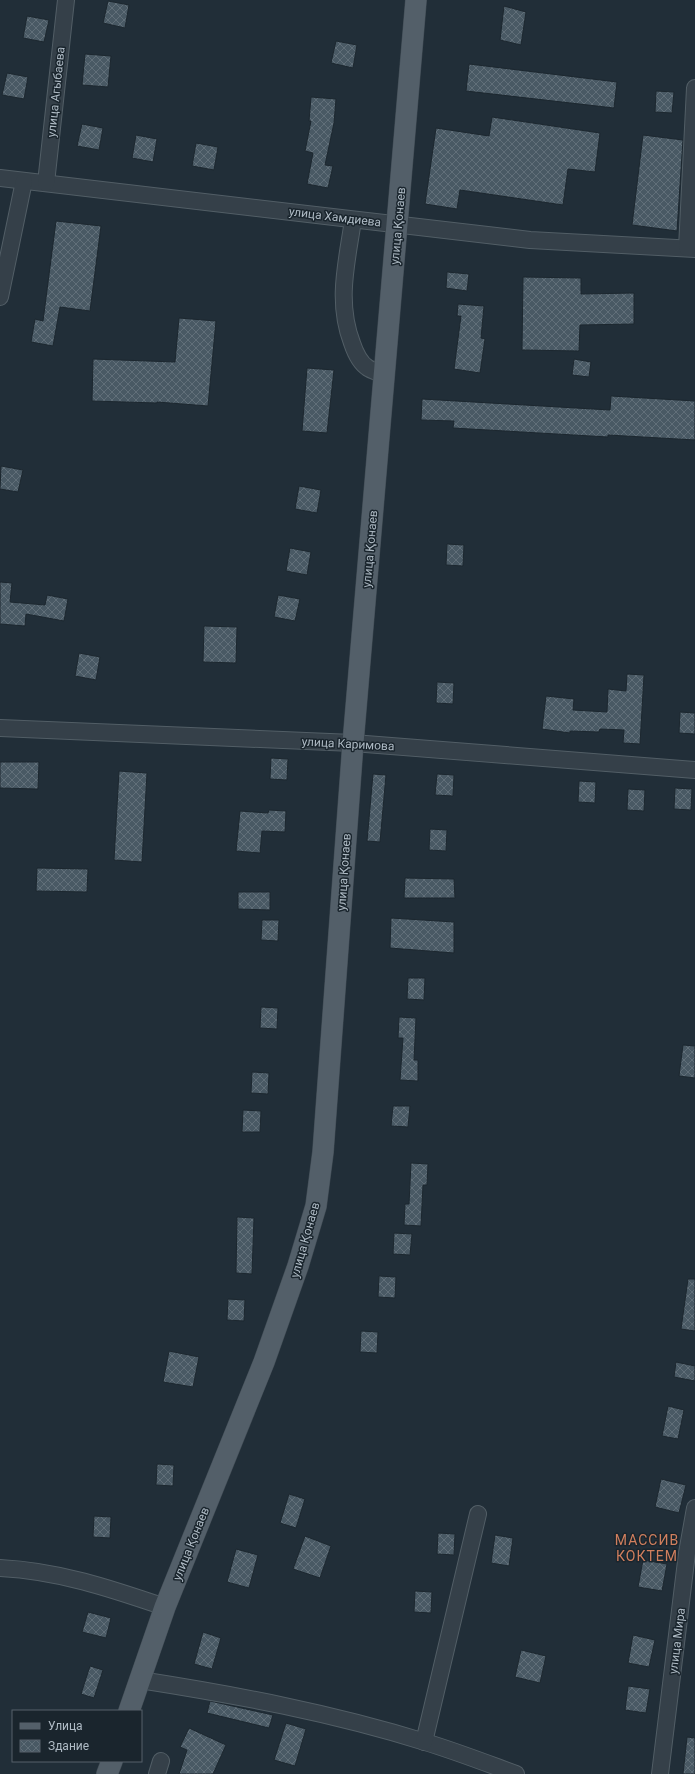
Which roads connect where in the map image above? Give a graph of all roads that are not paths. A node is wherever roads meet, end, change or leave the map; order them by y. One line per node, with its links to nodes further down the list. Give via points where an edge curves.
1 (66, 0): 6 (street, улица Агыбаева)
2 (416, 0): 8 (main road, улица Қонаев)
3 (695, 88): 9 (street)
4 (0, 178): 5 (street, улица Хамдиева)
5 (24, 181): 6 (street, улица Хамдиева); 10 (street)
6 (46, 183): 7 (street, улица Хамдиева)
7 (353, 220): 8 (street, улица Хамдиева); 11 (street, via 343,293 346,327 357,355 367,368)
8 (398, 224): 9 (street, улица Хамдиева, via 530,240); 11 (main road, улица Қонаев)
9 (691, 248)
10 (0, 297)
11 (385, 376): 13 (main road, улица Қонаев)
12 (0, 728): 13 (street, улица Каримова)
13 (353, 743): 14 (street, улица Каримова); 18 (main road, улица Қонаев, via 323,1152 316,1206 264,1362)
14 (695, 770)
15 (695, 1508): 25 (street, улица Мира, via 687,1553)
16 (478, 1514): 21 (street)
17 (0, 1568): 18 (street, via 31,1570 90,1582)
18 (165, 1607): 19 (main road, улица Қонаев)
19 (140, 1680): 20 (main road, улица Қонаев); 21 (street, via 235,1695 332,1717)
20 (129, 1710)
21 (424, 1742): 24 (street)
22 (112, 1762): 23 (main road)
23 (107, 1774)
24 (516, 1774)
25 (660, 1774)

